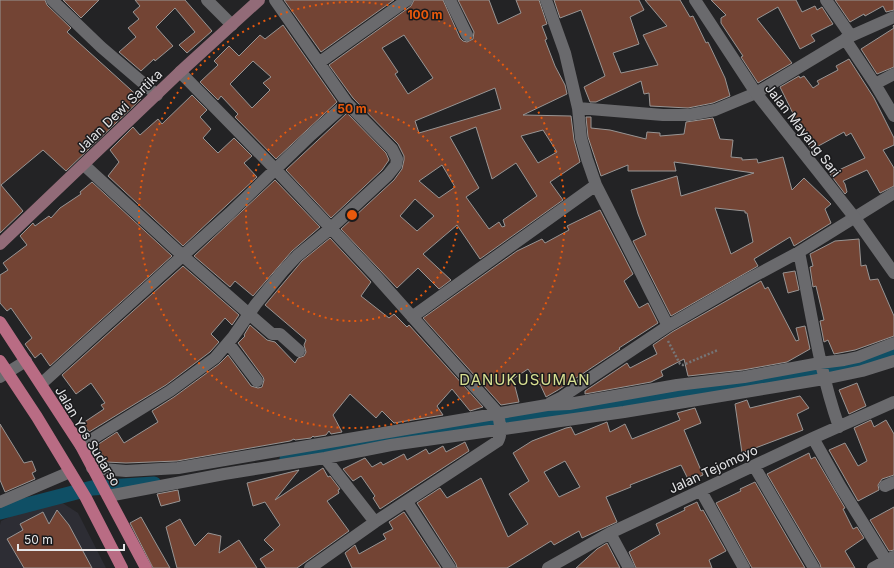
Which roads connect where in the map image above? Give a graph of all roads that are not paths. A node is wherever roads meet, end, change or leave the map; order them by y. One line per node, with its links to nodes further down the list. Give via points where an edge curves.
1 (52, 0): 19 (street)
2 (207, 0): 11 (street)
3 (260, 0): 11 (main road, Jalan Dewi Sartika)
4 (276, 0): 14 (street)
5 (407, 0): 14 (street)
6 (450, 0): 12 (street)
7 (546, 0): 21 (street, via 565,53)
8 (695, 0): 18 (street, Jalan Mayang Sari)
9 (826, 0): 13 (street)
10 (894, 17): 13 (street)
11 (232, 24): 15 (main road, Jalan Dewi Sartika)
12 (467, 35)
13 (848, 37): 17 (street); 18 (street)
14 (320, 62): 20 (street)
15 (180, 72): 19 (main road, Jalan Dewi Sartika); 24 (street)
16 (894, 74): 17 (street)
17 (875, 84): 22 (street)
18 (756, 93): 21 (street, via 715,110 689,115); 27 (street, Jalan Mayang Sari)
19 (157, 95): 23 (main road, Jalan Dewi Sartika)
20 (347, 103): 24 (street); 28 (street, via 392,149 397,159 396,166 388,175)
21 (578, 108): 25 (street, via 581,138)
22 (894, 116)
23 (84, 165): 29 (main road, Jalan Dewi Sartika); 31 (street)
24 (276, 170): 28 (street); 31 (street)
25 (596, 185): 34 (street); 36 (street)
26 (894, 193): 27 (street)
27 (855, 218): 30 (street); 32 (street, Jalan Mayang Sari)
28 (331, 228): 33 (street, via 297,256); 34 (street)
29 (0, 244)
30 (799, 252): 36 (street); 43 (street)
31 (183, 256): 33 (street); 46 (street)
32 (894, 273)
33 (249, 314): 37 (street); 39 (street, via 272,334 280,334)
34 (412, 317): 49 (street)
35 (0, 322): 42 (main road, Jalan Yos Sudarso)
36 (666, 328): 48 (street)
37 (228, 343): 45 (street); 52 (street, via 215,358 170,391)
38 (894, 343): 43 (street)
39 (299, 351)
40 (894, 360): 43 (street, via 862,371)
41 (0, 361): 44 (main road)
42 (26, 361): 44 (street); 46 (main road, Jalan Yos Sudarso)
43 (822, 371): 48 (street, via 678,385 569,404); 49 (street, via 624,412 544,422); 50 (street)
44 (4, 375): 56 (main road, via 37,417)
45 (257, 381)
46 (41, 384): 52 (main road, Jalan Yos Sudarso)
47 (894, 403): 50 (street, Jalan Tejomoyo)
48 (547, 405): 49 (street)
49 (499, 421): 53 (street); 55 (street, via 322,443 178,468); 60 (street, via 498,441)
50 (839, 427): 51 (street, Jalan Tejomoyo)
51 (813, 438): 54 (street, Jalan Tejomoyo); 63 (street, via 840,486)
52 (81, 446): 55 (main road, Jalan Yos Sudarso)
53 (325, 458): 58 (street); 61 (street)
54 (754, 466): 57 (street, Jalan Tejomoyo); 71 (street)
55 (93, 470): 58 (main road, Jalan Yos Sudarso)
56 (73, 477): 59 (street); 64 (main road)
57 (701, 491): 62 (street, Jalan Tejomoyo); 70 (street)
58 (108, 496): 65 (main road, Jalan Yos Sudarso)
59 (0, 502)
60 (407, 502): 61 (street); 67 (street)
61 (375, 522): 66 (street)
62 (610, 534): 68 (street, Jalan Tejomoyo); 69 (street)
63 (891, 562): 72 (street)
64 (122, 568)
65 (146, 568)
66 (310, 568)
67 (450, 568)
68 (548, 568)
69 (629, 568)
70 (744, 568)
71 (814, 568)
72 (873, 568)

